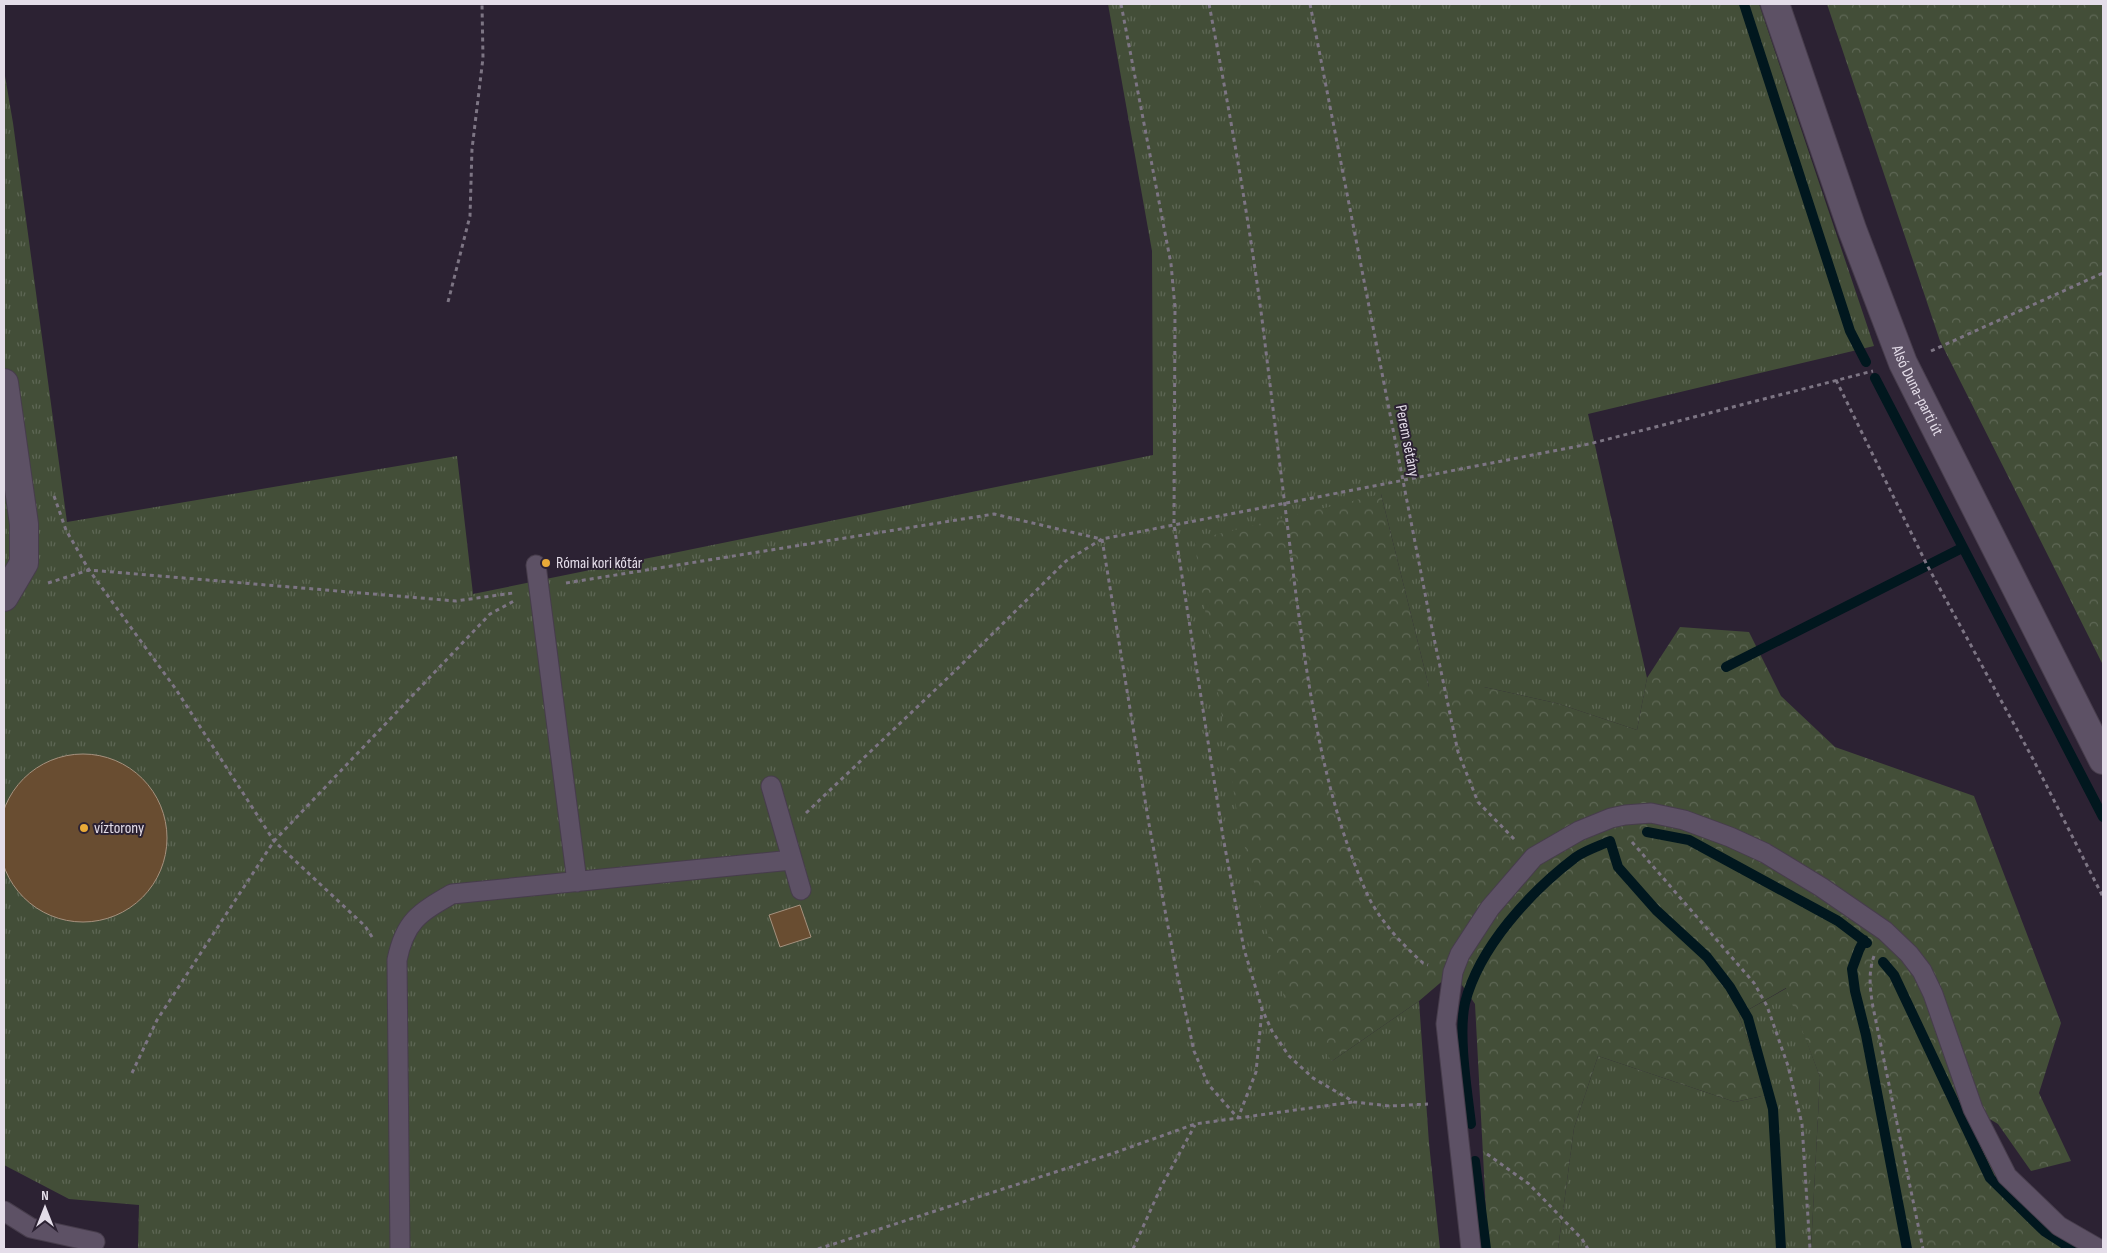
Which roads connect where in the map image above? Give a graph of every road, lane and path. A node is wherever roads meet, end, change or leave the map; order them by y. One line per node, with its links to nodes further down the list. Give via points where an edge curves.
1 (482, 4): 7 (path, via 483,58 472,149 470,216)
2 (1122, 4): 14 (path, via 1171,264 1175,308)
3 (1209, 4): 13 (path, via 1236,144)
4 (1310, 4): 11 (path, Perem sétány)
5 (1774, 4): 8 (street, Alsó Duna-parti út, via 1852,230)
6 (2103, 273): 8 (path)
7 (448, 302)
8 (1903, 364): 9 (path); 19 (street, Alsó Duna-parti út)
9 (1836, 380): 11 (path, via 1589,444); 28 (path, via 1927,565)
10 (4, 383): 18 (street, via 24,524 24,563)
11 (1402, 481): 13 (path); 24 (path, Perem sétány, via 1458,752 1478,802)
12 (53, 495): 23 (path, via 66,530 89,570 175,688)
13 (1284, 504): 14 (path); 30 (path, via 1304,654 1324,760 1346,841 1370,900 1397,939 1423,963)
14 (1174, 525): 15 (path); 32 (path, via 1223,837 1244,949)
15 (1102, 539): 22 (path, via 1066,561); 36 (path, via 1149,824 1194,1052 1208,1084)
16 (536, 565): 17 (lane)
17 (538, 588): 23 (path, via 490,614); 26 (lane)
18 (4, 597)
19 (2103, 760)
20 (771, 786): 22 (lane)
21 (1625, 815): 24 (lane, via 1579,831); 29 (lane, via 1651,814 1684,820 1730,837 1821,887); 46 (path, via 1632,842 1754,982 1767,1006 1788,1066 1802,1124)
22 (784, 833): 25 (lane)
23 (274, 841): 31 (path, via 365,926); 33 (path, via 157,1020)
24 (1534, 857): 30 (lane, via 1490,908 1460,954)
25 (792, 860): 26 (lane); 27 (lane)
26 (577, 882): 31 (lane, via 452,894 423,911 411,923 401,941)
27 (801, 890)
28 (2103, 897)
29 (1885, 931): 47 (path, via 1870,967 1869,984); 48 (lane, via 1922,971 1942,1016 1973,1109 2007,1176 2059,1226)
30 (1453, 972): 35 (lane, via 1446,1024)
31 (398, 976): 41 (lane)
32 (1262, 1009): 34 (path, via 1289,1056 1313,1078); 36 (path, via 1256,1072)
33 (132, 1073)
34 (1354, 1102): 35 (path, via 1390,1106); 36 (path)
35 (1454, 1102): 38 (lane)
36 (1238, 1118): 37 (path)
37 (1195, 1124): 42 (path); 43 (path)
38 (1458, 1132): 44 (lane); 45 (path, via 1529,1184)
39 (4, 1210): 40 (lane, via 31,1228)
40 (94, 1242)
41 (400, 1249)
42 (818, 1249)
43 (1133, 1249)
44 (1471, 1249)
45 (1588, 1249)
46 (1810, 1249)
47 (1923, 1249)
48 (2099, 1249)

